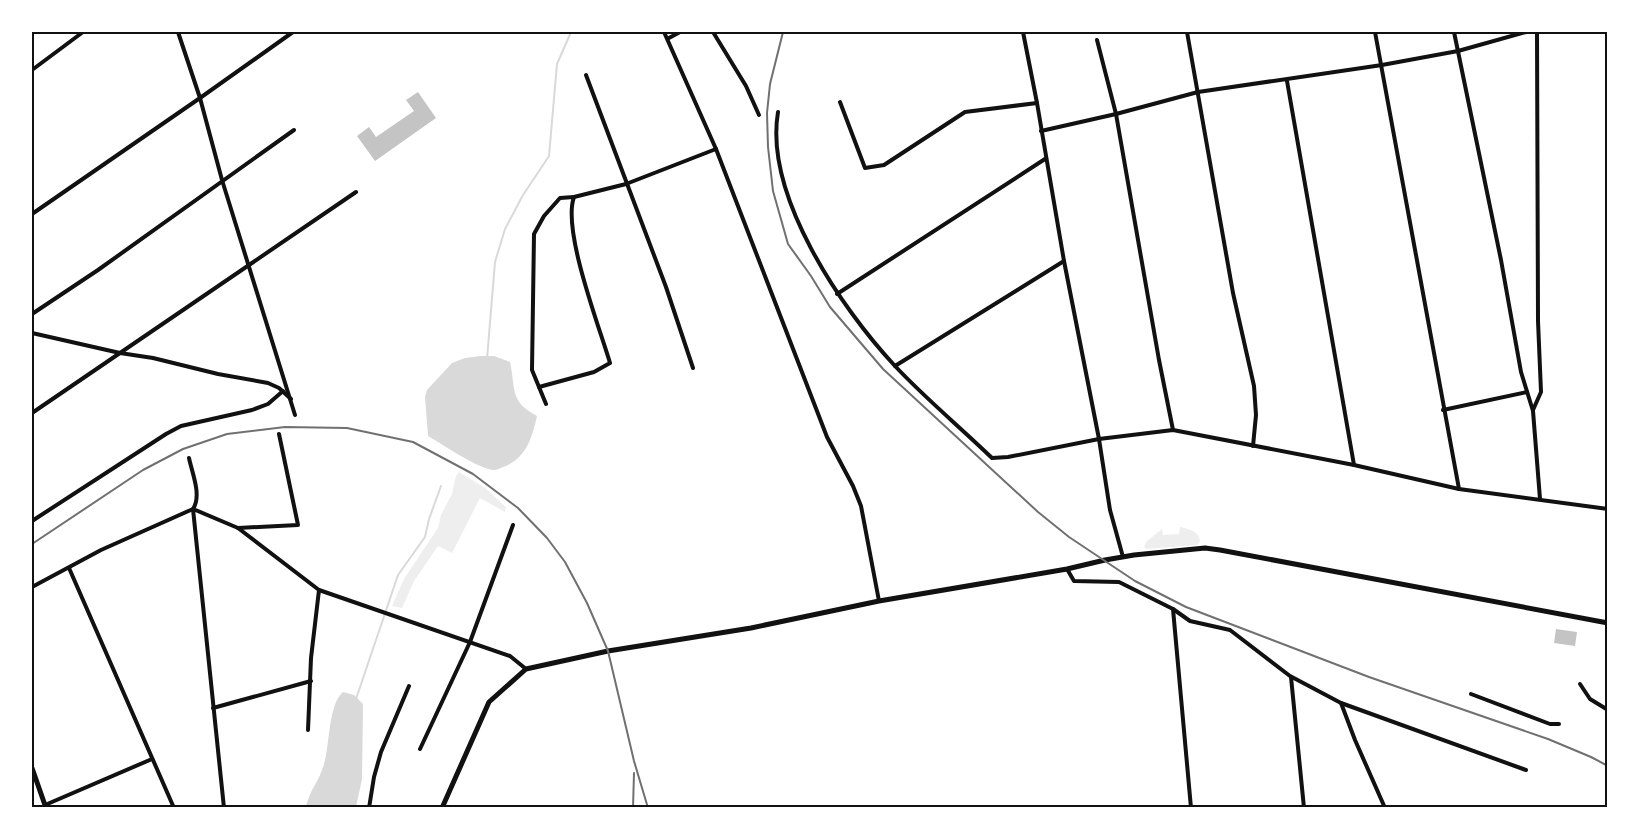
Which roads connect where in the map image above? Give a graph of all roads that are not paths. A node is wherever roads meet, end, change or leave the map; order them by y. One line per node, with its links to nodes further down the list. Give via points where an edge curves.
1 (83, 32): 17 (street)
2 (178, 32): 21 (street)
3 (293, 32): 21 (street)
4 (664, 32): 13 (street)
5 (680, 32): 13 (street)
6 (713, 32): 26 (street)
7 (1023, 32): 23 (street)
8 (1187, 32): 20 (street)
9 (1375, 32): 16 (street)
10 (1454, 32): 15 (street)
11 (1527, 32): 15 (street)
12 (1537, 32): 50 (street, via 1541,392)
13 (669, 38): 29 (street)
14 (1097, 40): 25 (street)
15 (1458, 51): 16 (street); 46 (street)
16 (1382, 66): 19 (street); 49 (street)
17 (32, 70)
18 (586, 75): 32 (street)
19 (1287, 81): 20 (street); 58 (street)
20 (1198, 92): 25 (street); 56 (street, via 1233,293 1254,386)
21 (200, 98): 31 (street); 35 (street)
22 (840, 102): 23 (street, via 865,168 884,165 965,112)
23 (1037, 103): 28 (street)
24 (778, 112): 38 (street, via 776,146 784,184 806,238)
25 (1116, 114): 28 (street); 53 (street)
26 (759, 115)
27 (294, 130): 31 (street)
28 (1041, 132): 30 (street)
29 (716, 149): 32 (street); 71 (street, via 827,437 861,506)
30 (1045, 159): 36 (street); 38 (street)
31 (222, 180): 37 (street); 39 (street)
32 (626, 184): 34 (street); 43 (street)
33 (356, 192): 37 (street)
34 (574, 197): 44 (street, via 560,198 534,234 531,341 532,370); 44 (street, via 573,240 610,363 594,372)
35 (32, 214)
36 (1064, 261): 42 (street); 55 (street)
37 (249, 265): 41 (street); 47 (street)
38 (837, 294): 42 (street)
39 (32, 314)
40 (32, 333): 41 (street)
41 (120, 353): 45 (street, via 268,382); 51 (street)
42 (895, 366): 55 (street, via 992,458)
43 (693, 368)
44 (539, 387): 48 (street)
45 (283, 391): 47 (street); 63 (street, via 268,404 252,410 181,426)
46 (1527, 392): 49 (street); 50 (street)
47 (291, 399): 52 (street)
48 (546, 404)
49 (1443, 410): 59 (street)
50 (1533, 411): 60 (street)
51 (32, 413)
52 (295, 415)
53 (1173, 430): 55 (street); 56 (street)
54 (279, 434): 65 (street, via 298,525)
55 (1100, 440): 66 (street, via 1110,510)
56 (1253, 446): 58 (street)
57 (189, 458): 61 (street, via 197,493)
58 (1354, 465): 59 (street)
59 (1459, 489): 60 (street)
60 (1540, 499): 62 (street)
61 (193, 509): 65 (street); 67 (street); 82 (street)
62 (1608, 509)
63 (32, 520)
64 (513, 525): 74 (street)
65 (238, 528): 70 (street)
66 (1123, 558): 68 (main road); 73 (main road, via 1220,549)
67 (69, 568): 69 (street); 87 (street)
68 (1067, 569): 71 (main road); 72 (street, via 1074,581 1119,582)
69 (32, 587)
70 (319, 590): 74 (street); 77 (street)
71 (879, 601): 75 (main road)
72 (1173, 609): 76 (street, via 1190,621 1230,630); 95 (street)
73 (1608, 623)
74 (470, 642): 75 (street, via 510,656); 86 (street)
75 (526, 669): 94 (main road, via 489,702)
76 (1290, 676): 81 (street); 96 (street)
77 (311, 681): 82 (street); 85 (street)
78 (1580, 684): 83 (street, via 1590,699)
79 (410, 686): 93 (street, via 381,752)
80 (1471, 694): 84 (street)
81 (1341, 703): 89 (street); 97 (street)
82 (213, 708): 92 (street)
83 (1608, 710)
84 (1559, 724)
85 (308, 730)
86 (420, 749)
87 (152, 759): 90 (street); 91 (street)
88 (32, 768): 90 (main road)
89 (1526, 770)
90 (46, 806)
91 (174, 807)
92 (224, 807)
93 (369, 807)
94 (442, 807)
95 (1191, 807)
96 (1304, 807)
97 (1385, 807)

